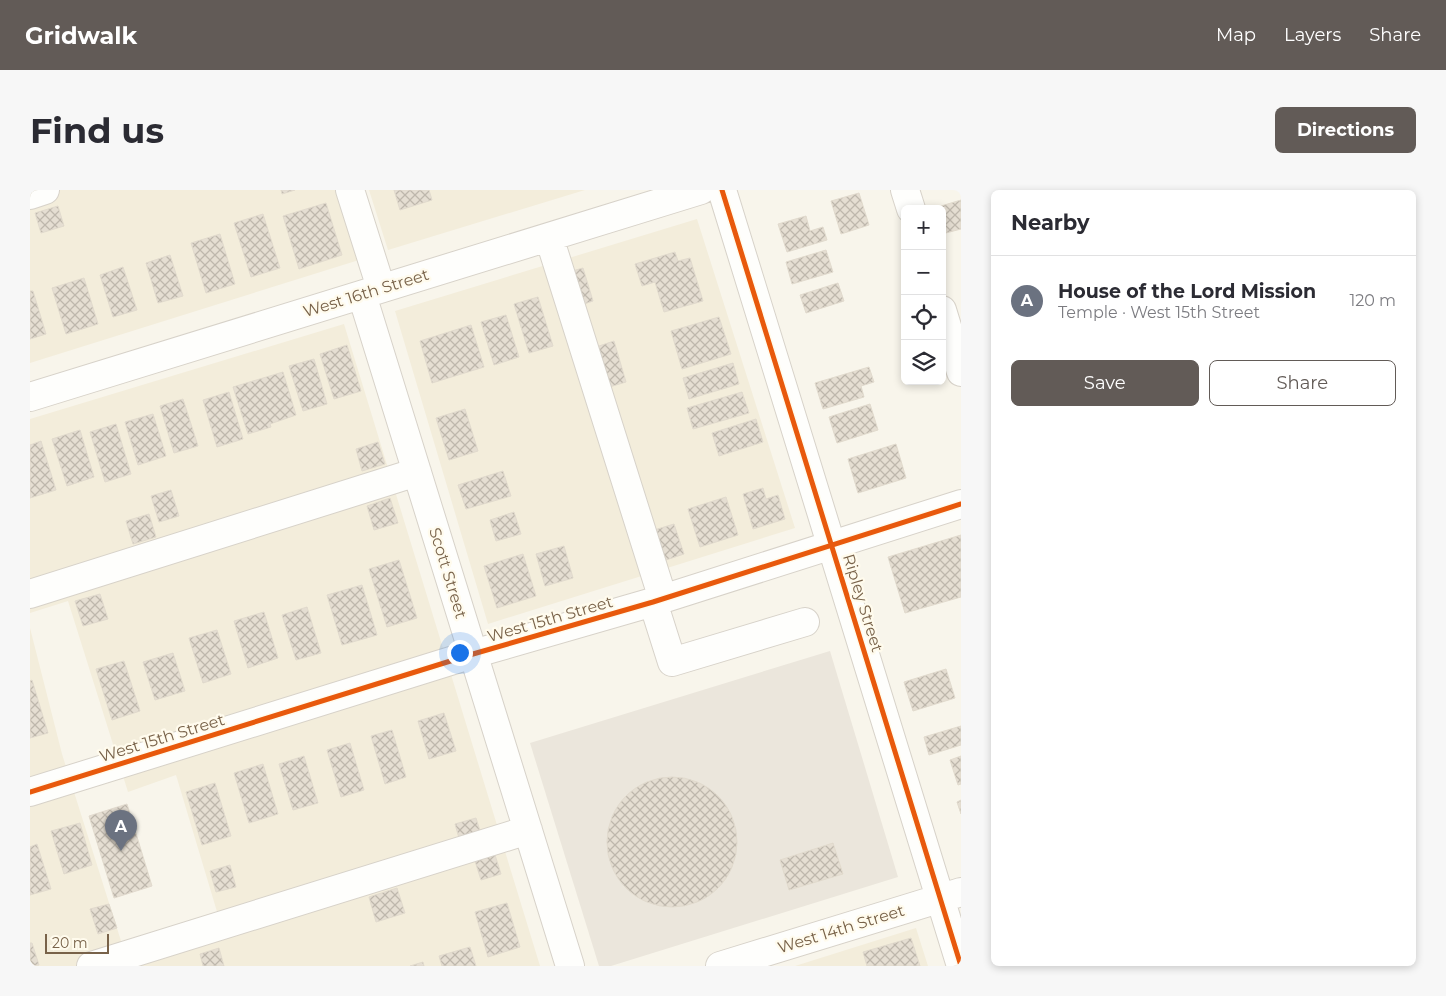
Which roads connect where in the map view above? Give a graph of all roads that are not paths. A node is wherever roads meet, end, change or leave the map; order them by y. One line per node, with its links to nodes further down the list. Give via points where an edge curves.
1 (44, 190): 6 (street)
2 (350, 190): 9 (street, Scott Street)
3 (701, 190): 8 (street, West 16th Street)
4 (722, 190): 15 (street, Ripley Street)
5 (906, 190): 7 (street)
6 (30, 194)
7 (910, 205)
8 (549, 236): 9 (street, West 16th Street); 17 (street)
9 (371, 292): 12 (street, West 16th Street); 13 (street, Scott Street)
10 (946, 323): 11 (street)
11 (961, 372)
12 (30, 397)
13 (417, 472): 16 (street); 19 (street, Scott Street)
14 (961, 504): 15 (street, West 15th Street)
15 (832, 546): 17 (street, West 15th Street); 22 (street, Ripley Street)
16 (30, 594)
17 (658, 600): 18 (street, via 672,662); 19 (street, West 15th Street)
18 (805, 622)
19 (473, 654): 20 (street, West 15th Street); 21 (street, Scott Street)
20 (30, 792)
21 (528, 830): 23 (street); 24 (street, Scott Street)
22 (951, 895): 25 (street, West 14th Street); 26 (street, Ripley Street)
23 (91, 966)
24 (570, 966)
25 (720, 966)
26 (961, 966)

